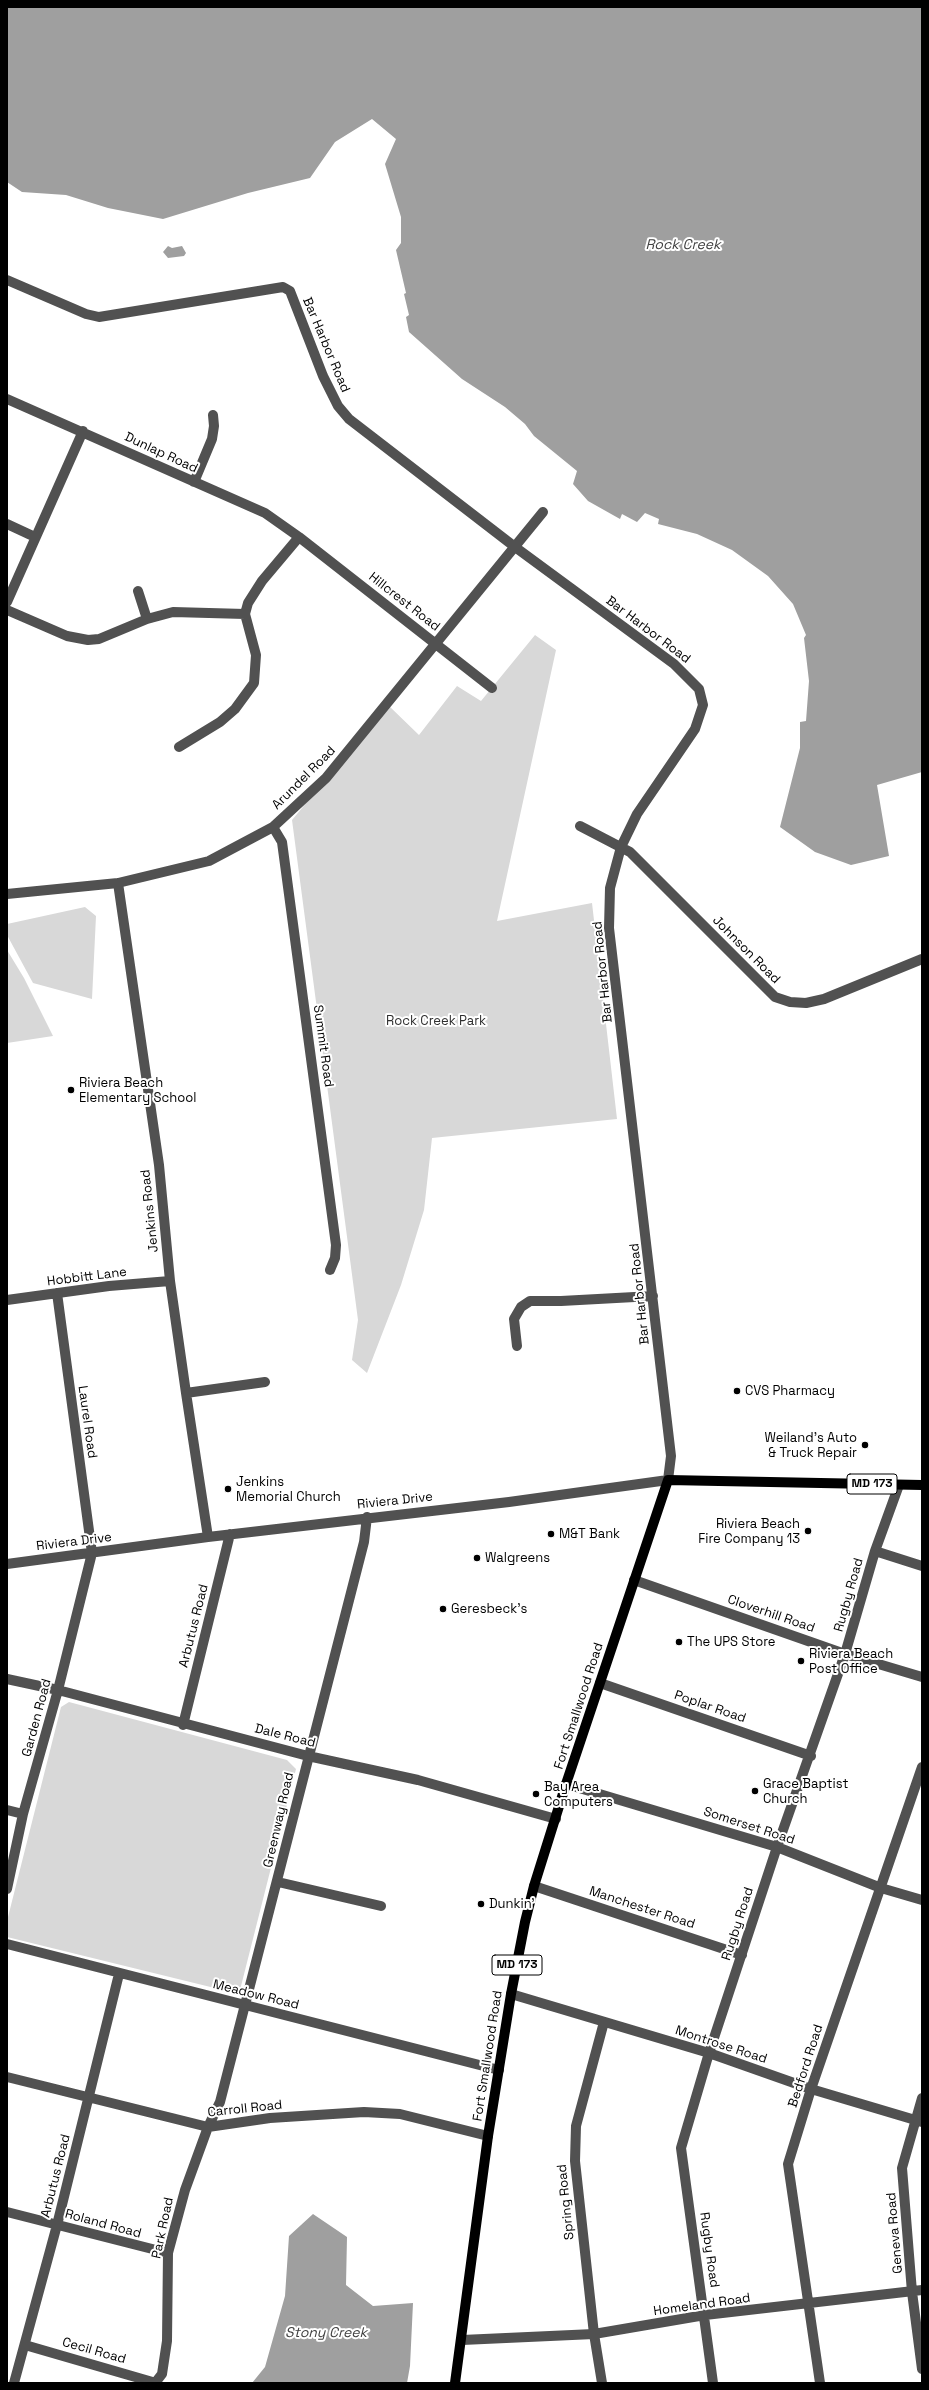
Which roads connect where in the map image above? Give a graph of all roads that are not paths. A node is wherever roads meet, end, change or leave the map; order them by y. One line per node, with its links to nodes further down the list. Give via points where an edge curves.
1 (7, 280): 10 (street, Bar Harbor Road, via 86,314 99,317 283,287 290,292 323,376 338,406 349,420)
2 (7, 399): 4 (street, Dunlap Road)
3 (213, 415): 5 (street, via 212,439)
4 (83, 432): 5 (street, Dunlap Road); 8 (street)
5 (194, 482): 9 (street, Dunlap Road, via 265,513)
6 (543, 512): 10 (street, Arundel Road)
7 (7, 524): 8 (street)
8 (35, 537): 12 (street)
9 (299, 537): 14 (street, via 262,581 248,603); 16 (street, Hillcrest Road)
10 (515, 547): 16 (street, Arundel Road); 21 (street, Bar Harbor Road, via 674,664 699,689 703,705 700,718 637,814)
11 (138, 591): 15 (street)
12 (7, 602)
13 (7, 610): 15 (street, via 66,636 88,640 111,635)
14 (245, 614): 15 (street, via 173,612); 18 (street, via 256,655 254,683 235,709 220,722)
15 (147, 619)
16 (437, 644): 17 (street, Hillcrest Road); 20 (street, Arundel Road, via 326,778)
17 (492, 688)
18 (179, 747)
19 (580, 826): 21 (street, Johnson Road)
20 (273, 827): 22 (street, Arundel Road, via 209,861); 25 (street, Summit Road, via 282,842 336,1245 335,1258)
21 (621, 847): 24 (street, Johnson Road, via 630,852 775,997 790,1002 806,1003 824,999); 28 (street, Bar Harbor Road, via 610,888 609,928)
22 (118, 882): 23 (street, Arundel Road); 26 (street, Jenkins Road, via 154,1129)
23 (7, 894)
24 (922, 959)
25 (330, 1270)
26 (170, 1281): 27 (street, Hobbitt Lane); 32 (street, Jenkins Road)
27 (57, 1293): 29 (street, Hobbitt Lane); 40 (street, Laurel Road)
28 (653, 1296): 30 (street, via 530,1301 521,1307 514,1319); 33 (street, Bar Harbor Road, via 671,1456)
29 (7, 1300)
30 (517, 1346)
31 (266, 1382): 32 (street)
32 (186, 1393): 38 (street, Jenkins Road)
33 (668, 1480): 34 (main road, MD 173); 36 (street, Riviera Drive, via 509,1502); 43 (main road, Fort Smallwood Road / MD 173)
34 (899, 1484): 35 (main road, MD 173); 39 (street, Rugby Road)
35 (922, 1485)
36 (367, 1517): 37 (street, Riviera Drive); 50 (street, Greenway Road, via 364,1542)
37 (230, 1534): 38 (street, Riviera Drive); 49 (street, Arbutus Road)
38 (208, 1537): 40 (street, Riviera Drive)
39 (875, 1551): 42 (street); 44 (street, Rugby Road)
40 (92, 1553): 41 (street, Riviera Drive); 48 (street, Garden Road)
41 (7, 1564)
42 (922, 1566)
43 (634, 1580): 44 (street, Cloverhill Road); 47 (main road, Fort Smallwood Road / MD 173)
44 (845, 1654): 45 (street, Cloverhill Road); 51 (street, Rugby Road)
45 (922, 1677)
46 (7, 1679): 48 (street, Dale Road)
47 (600, 1683): 51 (street, Poplar Road); 53 (main road, Fort Smallwood Road / MD 173)
48 (58, 1690): 49 (street, Dale Road); 55 (street, Garden Road)
49 (183, 1724): 50 (street, Dale Road)
50 (308, 1756): 56 (street, Dale Road, via 418,1780); 58 (street, Greenway Road)
51 (811, 1756): 57 (street, Rugby Road)
52 (922, 1767): 60 (street, Bedford Road)
53 (566, 1784): 56 (main road, Fort Smallwood Road / MD 173); 57 (street, Somerset Road)
54 (7, 1810): 55 (street)
55 (23, 1814): 61 (street, Garden Road)
56 (556, 1819): 59 (main road, Fort Smallwood Road / MD 173)
57 (777, 1847): 60 (street, Somerset Road); 65 (street, Rugby Road)
58 (278, 1882): 63 (street); 68 (street, Greenway Road)
59 (534, 1886): 65 (street, Manchester Road); 67 (main road, Fort Smallwood Road / MD 173)
60 (881, 1888): 62 (street, Somerset Road); 73 (street, Bedford Road)
61 (7, 1889)
62 (922, 1900)
63 (381, 1906)
64 (7, 1944): 66 (street, Meadow Road)
65 (742, 1955): 70 (street, Rugby Road)
66 (119, 1974): 68 (street, Meadow Road); 74 (street, Arbutus Road)
67 (511, 1994): 69 (street, Montrose Road); 71 (main road, Fort Smallwood Road / MD 173)
68 (246, 2006): 71 (street, Meadow Road); 77 (street, Greenway Road, via 220,2102)
69 (604, 2022): 70 (street, Montrose Road); 85 (street, Spring Road, via 576,2126 575,2154)
70 (709, 2053): 73 (street, Montrose Road); 84 (street, Rugby Road, via 681,2148)
71 (499, 2070): 78 (main road, Fort Smallwood Road / MD 173)
72 (7, 2077): 74 (street, Carroll Road)
73 (811, 2089): 76 (street, Montrose Road); 83 (street, Bedford Road, via 788,2164)
74 (88, 2098): 77 (street, Carroll Road); 80 (street, Arbutus Road)
75 (922, 2098): 76 (street, Geneva Road)
76 (918, 2121): 82 (street, Geneva Road, via 902,2168)
77 (208, 2127): 78 (street, Carroll Road, via 270,2118 364,2112 400,2114); 81 (street, Park Road, via 185,2190)
78 (488, 2136): 86 (main road, Fort Smallwood Road / MD 173)
79 (7, 2212): 80 (street, Roland Road)
80 (57, 2225): 81 (street, Roland Road); 87 (street, Arbutus Road)
81 (168, 2253): 90 (street, Park Road, via 167,2341 162,2374)
82 (917, 2291): 83 (street, Homeland Road); 88 (street, Geneva Road)
83 (809, 2305): 84 (street, Homeland Road); 94 (street, Bedford Road)
84 (705, 2315): 85 (street, Homeland Road); 93 (street, Rugby Road)
85 (594, 2334): 86 (street, Homeland Road); 92 (street, Spring Road)
86 (462, 2340): 91 (main road, Fort Smallwood Road / MD 173)
87 (25, 2345): 89 (street, Arbutus Road); 90 (street, Cecil Road)
88 (922, 2369)
89 (14, 2383)
90 (156, 2383)
91 (455, 2383)
92 (602, 2383)
93 (713, 2383)
94 (820, 2383)

